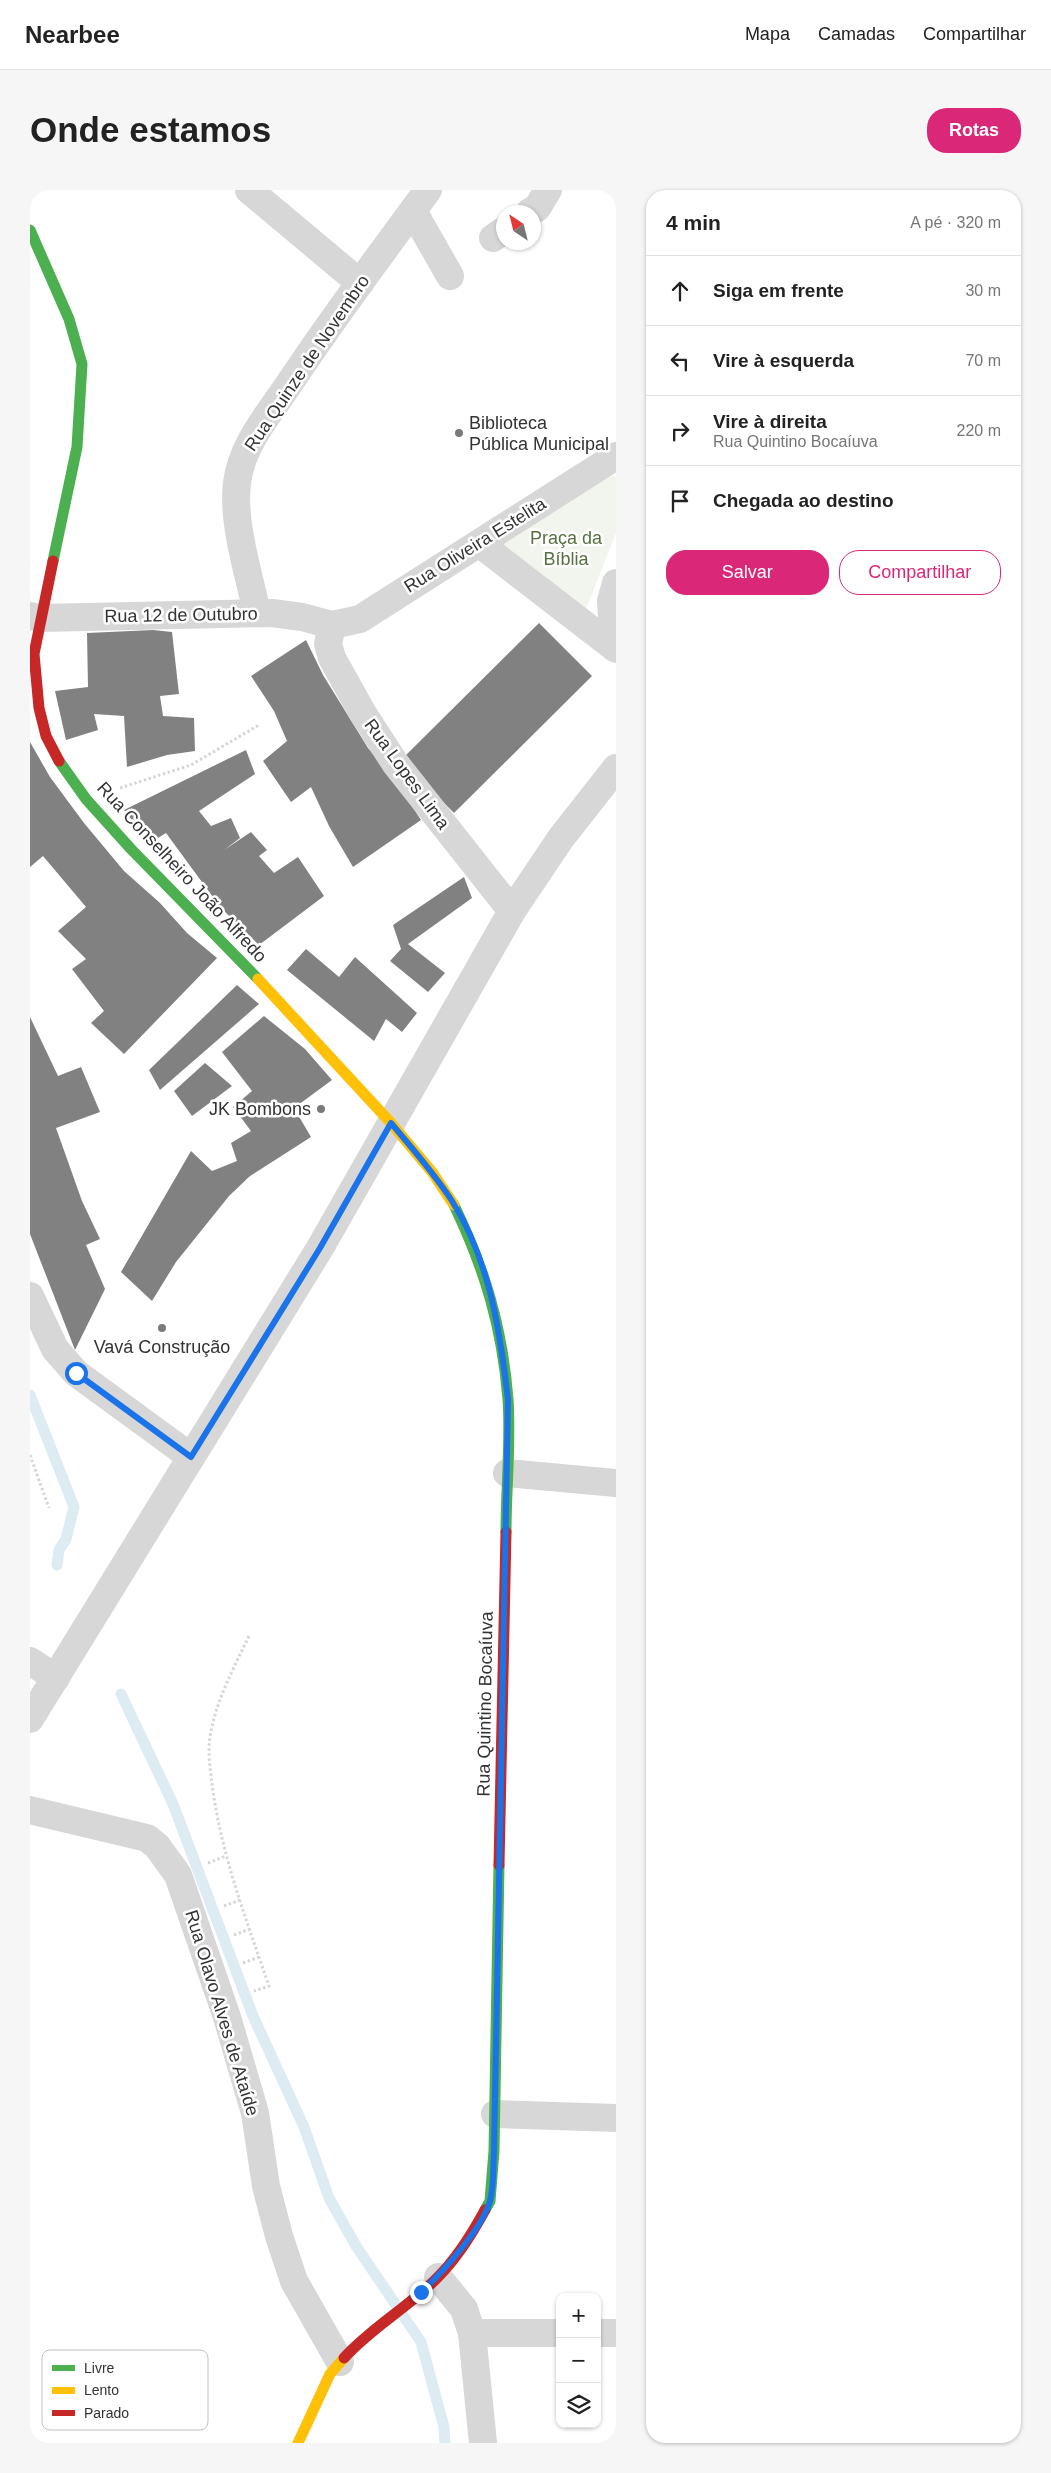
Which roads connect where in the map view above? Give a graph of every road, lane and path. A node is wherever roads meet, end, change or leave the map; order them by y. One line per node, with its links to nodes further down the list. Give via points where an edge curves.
1 (249, 190): 7 (street)
2 (548, 190): 4 (street)
3 (420, 200): 6 (street); 7 (street, Rua Quinze de Novembro)
4 (538, 205)
5 (30, 230): 12 (street, Rua Conselheiro João Alfredo, via 69,319 82,364 77,447)
6 (450, 276)
7 (360, 283): 11 (street, Rua Quinze de Novembro, via 260,426 241,462 237,484 239,528)
8 (616, 456): 9 (street, Rua Oliveira Estelita)
9 (480, 544): 13 (street, Rua Oliveira Estelita, via 360,619); 14 (street)
10 (616, 583): 14 (street, via 611,600)
11 (257, 613): 12 (street, Rua 12 de Outubro); 13 (street, Rua 12 de Outubro, via 302,616)
12 (36, 617): 17 (street, Rua Conselheiro João Alfredo, via 34,654 38,708 46,736)
13 (332, 625): 18 (street, Rua Lopes Lima, via 328,644 332,658 362,712 395,763)
14 (615, 648)
15 (259, 725): 17 (path, via 191,765)
16 (616, 768): 18 (street, via 561,838)
17 (86, 799): 19 (street, Rua Conselheiro João Alfredo)
18 (512, 911): 19 (street)
19 (391, 1123): 22 (street, via 320,1248); 23 (street, Rua Quintino Bocaíuva, via 453,1202 490,1288 500,1333 508,1400)
20 (30, 1296): 22 (street, via 55,1349 76,1373)
21 (30, 1455): 25 (path)
22 (191, 1457): 28 (street)
23 (507, 1473): 24 (street); 40 (street, Rua Quintino Bocaíuva)
24 (616, 1484)
25 (49, 1508)
26 (248, 1636): 31 (path, via 221,1693 210,1733 209,1762)
27 (30, 1661): 28 (street)
28 (56, 1678): 29 (street)
29 (33, 1709)
30 (30, 1810): 47 (street, Rua Olavo Alves de Ataíde, via 147,1838 157,1846 178,1876 227,2017 255,2113 266,2186 294,2281)
31 (226, 1856): 32 (path); 33 (path)
32 (201, 1866)
33 (240, 1900): 34 (path); 35 (path)
34 (218, 1908)
35 (250, 1929): 36 (path); 37 (path)
36 (229, 1937)
37 (259, 1957): 38 (path); 39 (path, via 268,1986)
38 (238, 1965)
39 (251, 1992)
40 (495, 2114): 41 (street); 42 (street, Rua Quintino Bocaíuva, via 490,2201 471,2235)
41 (616, 2118)
42 (430, 2284): 43 (street, via 464,2308); 47 (street, Rua Quintino Bocaíuva, via 356,2344)
43 (472, 2333): 44 (street); 49 (street)
44 (556, 2333)
45 (601, 2333): 46 (street)
46 (616, 2333)
47 (340, 2362): 48 (street, via 330,2374)
48 (298, 2443)
49 (483, 2443)

